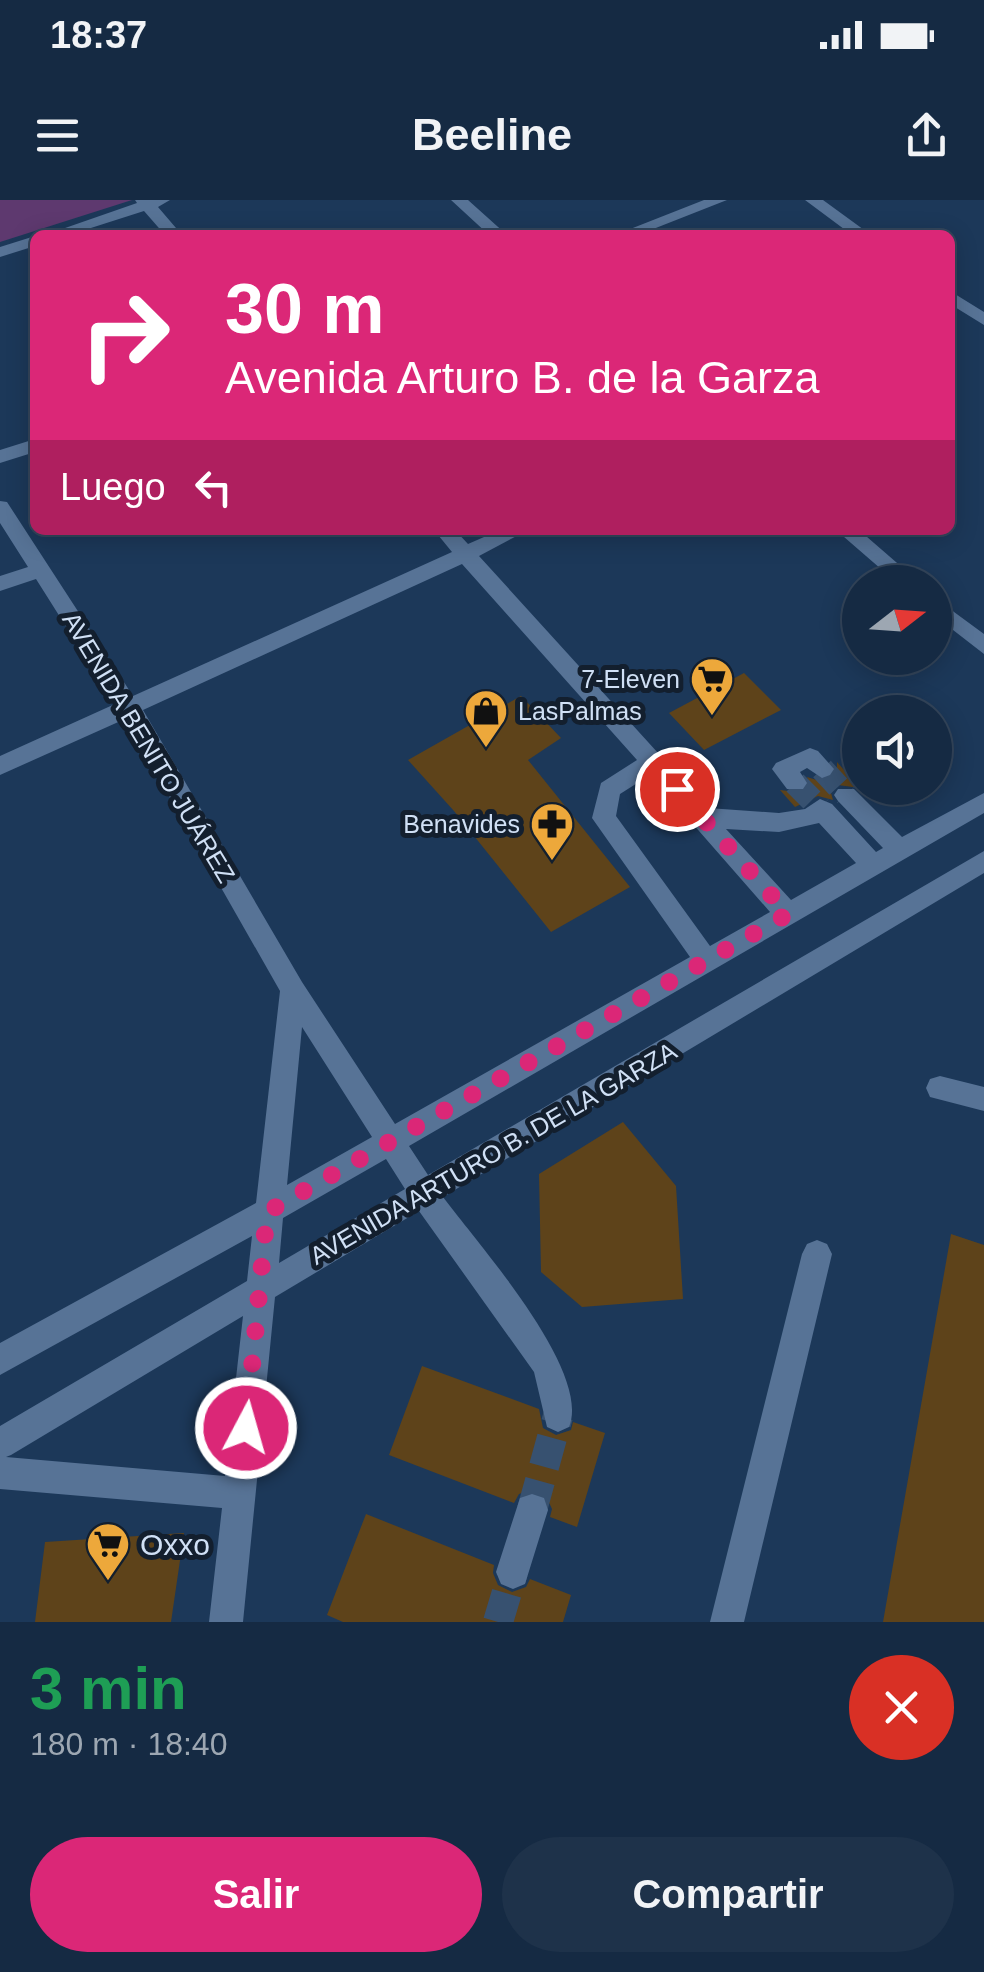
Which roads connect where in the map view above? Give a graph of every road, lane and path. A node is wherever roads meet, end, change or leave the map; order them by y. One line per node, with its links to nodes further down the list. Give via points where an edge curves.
1 (459, 200): 7 (street)
2 (719, 200): 8 (street)
3 (814, 200): 9 (street)
4 (150, 202): 5 (street); 6 (street)
5 (68, 230)
6 (170, 230)
7 (493, 230)
8 (637, 230)
9 (856, 230)
10 (30, 243): 11 (street)
11 (0, 252)
12 (955, 299): 13 (street)
13 (980, 313): 14 (street)
14 (955, 321)
15 (30, 447): 16 (street)
16 (0, 457)
17 (0, 507): 23 (street, AVENIDA BENITO JUÁREZ)
18 (449, 535): 21 (street)
19 (507, 535): 21 (street)
20 (852, 535): 22 (street)
21 (466, 554): 27 (street); 28 (street)
22 (888, 565)
23 (40, 570): 24 (street); 27 (street, AVENIDA BENITO JUÁREZ)
24 (0, 584)
25 (952, 619): 26 (street)
26 (984, 646)
27 (130, 709): 29 (street); 40 (street, AVENIDA BENITO JUÁREZ)
28 (652, 762): 34 (street); 39 (street, via 610,789 604,818)
29 (0, 766)
30 (822, 770): 31 (street, via 810,757 784,769)
31 (795, 783)
32 (984, 802): 35 (street)
33 (856, 805): 35 (street)
34 (702, 817): 37 (street, via 778,823 822,810); 38 (street)
35 (900, 850): 37 (street)
36 (984, 861): 44 (street, AVENIDA ARTURO B. DE LA GARZA)
37 (873, 865): 38 (street)
38 (788, 914): 39 (street)
39 (706, 960): 43 (street)
40 (293, 990): 43 (street, AVENIDA BENITO JUÁREZ); 45 (street)
41 (940, 1088): 42 (street)
42 (984, 1099)
43 (391, 1140): 44 (street, AVENIDA BENITO JUÁREZ); 45 (street)
44 (425, 1195): 47 (street, AVENIDA ARTURO B. DE LA GARZA); 49 (street, AVENIDA BENITO JUÁREZ, via 546,1362)
45 (267, 1212): 47 (street); 48 (street)
46 (817, 1254): 56 (street)
47 (259, 1290): 50 (street, AVENIDA ARTURO B. DE LA GARZA); 52 (street)
48 (0, 1360)
49 (558, 1416)
50 (0, 1444)
51 (0, 1472): 52 (street)
52 (239, 1494): 55 (street)
53 (532, 1510): 54 (street)
54 (513, 1572)
55 (226, 1622)
56 (726, 1622)

